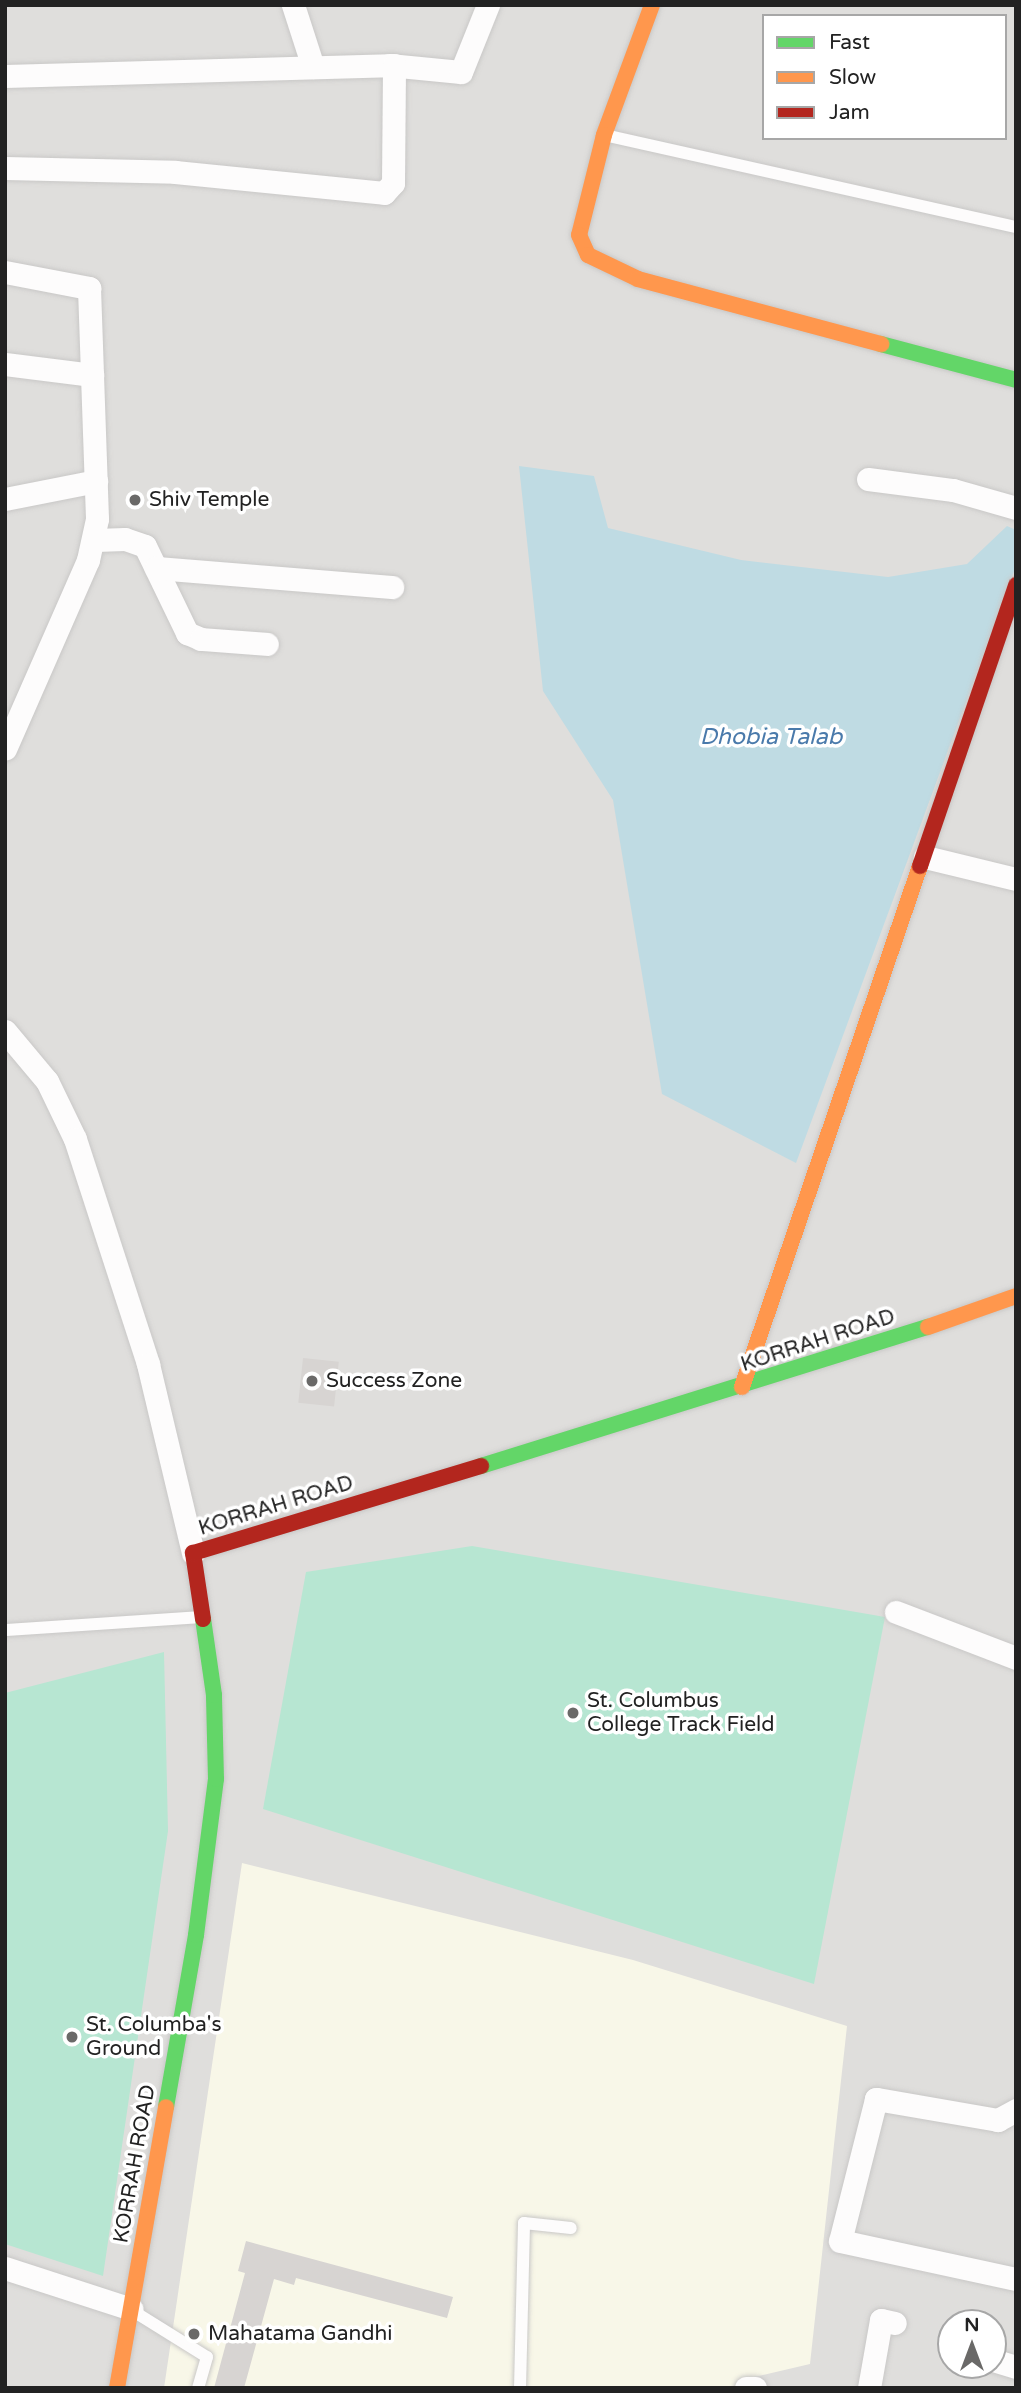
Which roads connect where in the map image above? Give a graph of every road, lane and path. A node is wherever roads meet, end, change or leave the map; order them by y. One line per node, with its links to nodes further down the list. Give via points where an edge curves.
1 (293, 5): 5 (street)
2 (488, 5): 4 (street, via 461,72)
3 (652, 5): 7 (main road)
4 (394, 65): 5 (street); 8 (street, via 393,183 384,193 175,172)
5 (313, 67): 6 (street)
6 (5, 76)
7 (604, 135): 9 (lane); 13 (main road, via 579,234 588,255 638,279)
8 (5, 168)
9 (1016, 227)
10 (5, 272): 12 (street, via 89,288)
11 (5, 363): 12 (street)
12 (92, 376): 15 (street)
13 (1016, 380)
14 (868, 479): 17 (street, via 953,490)
15 (96, 481): 16 (street); 18 (street)
16 (5, 499)
17 (1016, 508)
18 (95, 540): 19 (street, via 139,542); 23 (street)
19 (156, 568): 21 (street); 22 (street, via 187,634)
20 (1016, 585): 24 (main road)
21 (392, 587)
22 (268, 644)
23 (5, 749)
24 (925, 857): 25 (street); 28 (main road)
25 (1016, 879)
26 (5, 1031): 29 (street, via 47,1081 75,1139 148,1364)
27 (1016, 1296): 28 (main road, KORRAH ROAD)
28 (743, 1387): 29 (main road, KORRAH ROAD)
29 (193, 1553): 31 (main road, KORRAH ROAD)
30 (897, 1612): 33 (street)
31 (205, 1616): 32 (lane); 38 (main road, KORRAH ROAD, via 214,1695 216,1779 196,1935)
32 (5, 1630)
33 (1016, 1658)
34 (1016, 2110): 37 (street, via 998,2120 876,2099 840,2241)
35 (570, 2228): 42 (lane, via 524,2223)
36 (5, 2268): 38 (street)
37 (1016, 2279)
38 (131, 2309): 40 (main road, KORRAH ROAD); 41 (lane, via 206,2357)
39 (895, 2323): 45 (street, via 881,2320)
40 (117, 2388)
41 (198, 2388)
42 (520, 2388)
43 (746, 2388): 44 (street)
44 (755, 2388)
45 (869, 2388)

